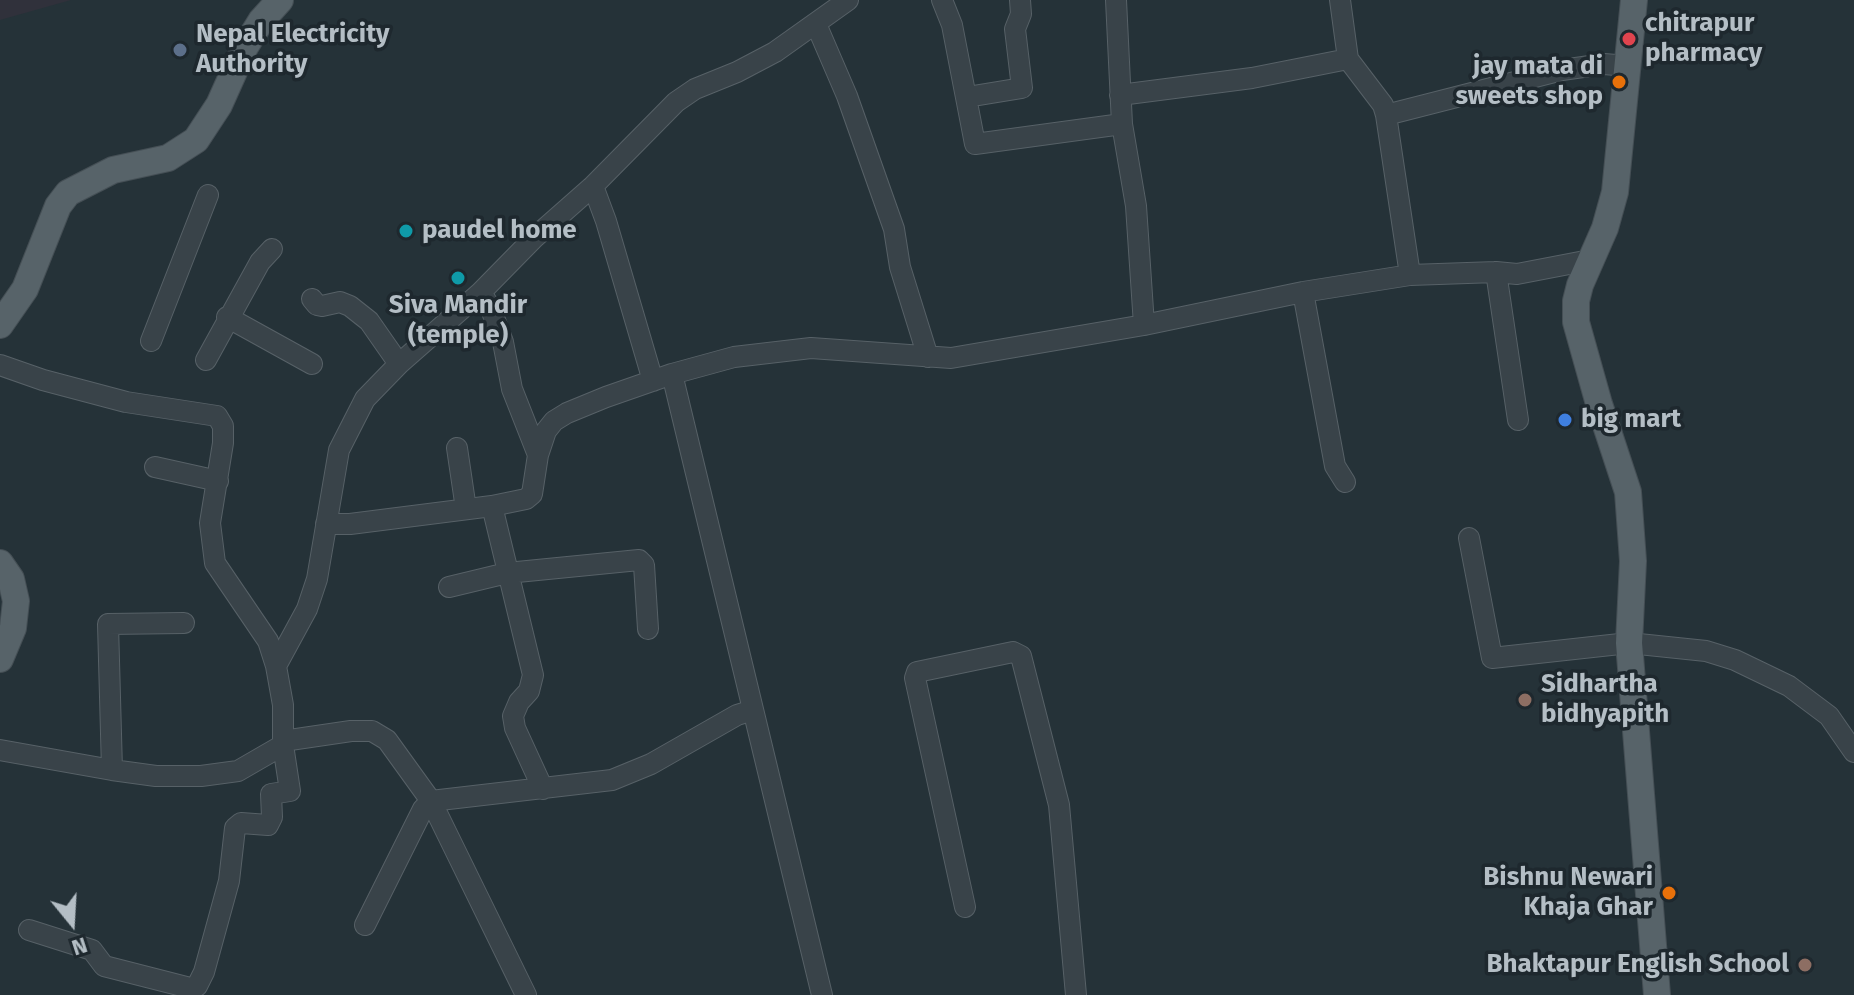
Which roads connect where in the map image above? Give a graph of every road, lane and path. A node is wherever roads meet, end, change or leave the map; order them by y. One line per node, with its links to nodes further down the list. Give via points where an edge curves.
1 (280, 0): 25 (main road, via 245,47 219,105 196,140 168,158 113,170 68,193 25,289)
2 (848, 0): 8 (street)
3 (942, 0): 12 (street)
4 (1020, 0): 12 (street, via 1015,29 1022,88)
5 (1116, 0): 11 (street)
6 (1340, 0): 9 (street)
7 (1635, 0): 10 (main road)
8 (816, 24): 15 (street, via 775,52 676,102); 28 (street, via 894,229)
9 (1348, 59): 11 (street); 13 (street)
10 (1628, 66): 13 (street, via 1562,70); 18 (main road, via 1615,192)
11 (1120, 95): 14 (street)
12 (967, 97): 14 (street, via 975,144)
13 (1386, 115): 20 (street)
14 (1122, 124): 26 (street, via 1136,206)
15 (593, 186): 21 (street); 33 (street)
16 (208, 195): 27 (street)
17 (272, 249): 24 (street)
18 (1590, 260): 19 (street, via 1533,273); 50 (main road, via 1576,301 1576,322 1628,492 1633,561)
19 (1496, 272): 20 (street); 34 (street)
20 (1410, 275): 22 (street)
21 (481, 292): 31 (street); 36 (street, via 503,342 512,389)
22 (1303, 292): 26 (street); 39 (street, via 1335,466)
23 (312, 299): 31 (street, via 322,306 350,306 369,321)
24 (227, 317): 29 (street); 30 (street)
25 (0, 325)
26 (1144, 325): 28 (street, via 951,358)
27 (151, 341)
28 (928, 357): 33 (street, via 811,348 734,357)
29 (206, 360)
30 (312, 364)
31 (399, 364): 42 (street, via 365,399 339,450)
32 (0, 365): 38 (street, via 126,402 217,416 223,426)
33 (663, 378): 36 (street, via 554,421); 53 (street)
34 (1518, 420)
35 (457, 448): 41 (street)
36 (538, 455): 40 (street, via 532,494)
37 (155, 467): 38 (street)
38 (218, 481): 52 (street, via 210,523 215,563 268,641)
39 (1345, 482)
40 (492, 506): 41 (street); 45 (street)
41 (466, 509): 42 (street)
42 (326, 524): 52 (street, via 307,609)
43 (1469, 538): 50 (street, via 1492,658)
44 (0, 563): 48 (main road, via 16,601)
45 (507, 573): 46 (street); 49 (street, via 639,560 644,565); 58 (street, via 533,675 513,716 515,728)
46 (449, 587)
47 (184, 623): 57 (street, via 108,624)
48 (7, 628): 51 (main road)
49 (648, 629)
50 (1629, 643): 56 (street, via 1706,651 1789,686 1829,716); 66 (main road)
51 (0, 659)
52 (276, 666): 54 (street)
53 (753, 710): 58 (street, via 612,780); 64 (street)
54 (283, 743): 57 (street, via 238,771 156,776); 59 (street, via 372,731 387,740); 62 (street, via 290,791 271,794 268,825 241,823 235,828 229,881 197,986 104,966 92,950)
55 (0, 750): 57 (street)
56 (1854, 752)
57 (112, 770)
58 (543, 789): 59 (street)
59 (431, 801): 61 (street); 63 (street)
60 (965, 907): 65 (street, via 915,678 917,672 1013,652 1021,656 1059,805)
61 (365, 925)
62 (29, 930)
63 (526, 995)
64 (822, 995)
65 (1076, 995)
66 (1657, 995)

